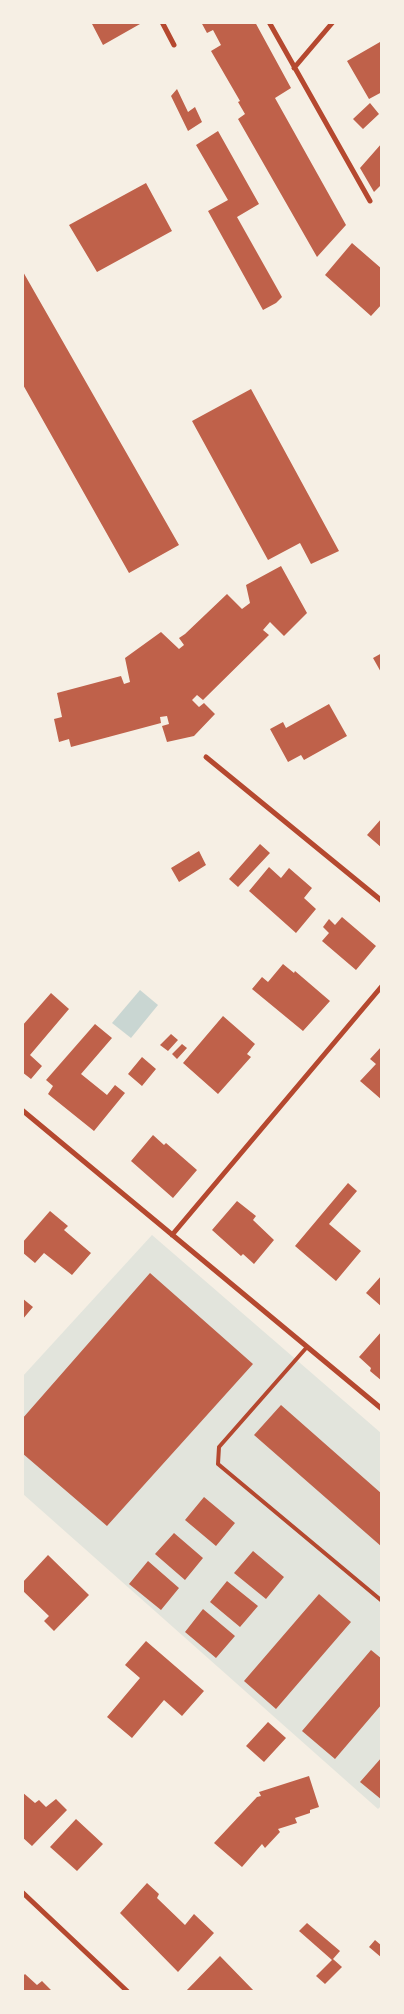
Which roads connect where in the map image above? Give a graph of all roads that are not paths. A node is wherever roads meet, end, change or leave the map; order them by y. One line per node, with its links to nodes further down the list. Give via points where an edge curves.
1 (162, 22): 4 (street)
2 (269, 22): 5 (street)
3 (333, 22): 5 (street)
4 (174, 45)
5 (294, 68): 6 (street)
6 (370, 201)
7 (206, 757): 8 (street)
8 (382, 901)
9 (382, 986): 11 (street)
10 (22, 1110): 11 (street)
11 (172, 1236): 12 (street)
12 (306, 1347): 13 (street); 14 (lane, via 219,1448 218,1464)
13 (382, 1409)
14 (382, 1601)
15 (22, 1892): 16 (street)
16 (128, 1992)

